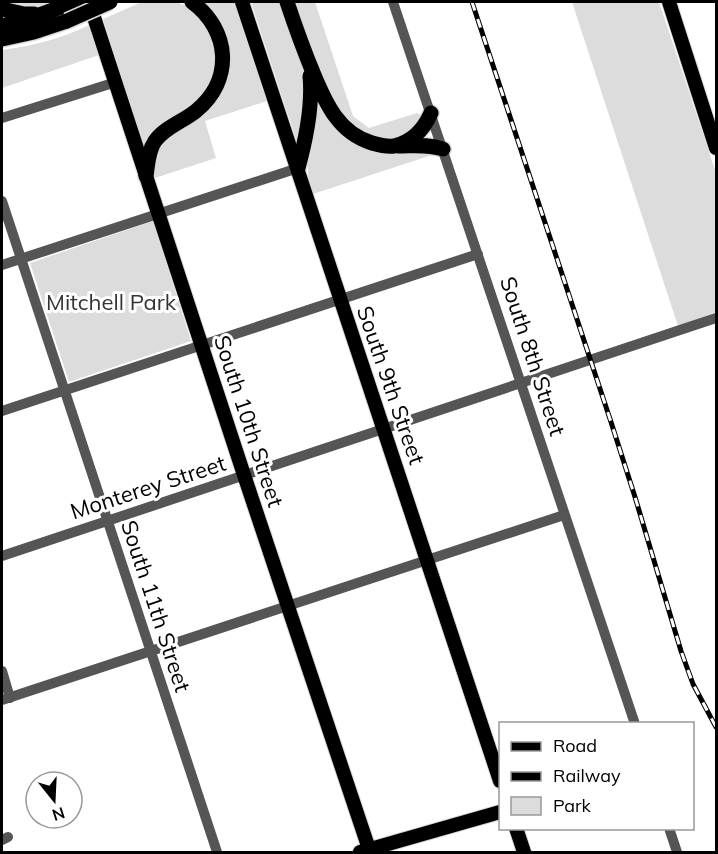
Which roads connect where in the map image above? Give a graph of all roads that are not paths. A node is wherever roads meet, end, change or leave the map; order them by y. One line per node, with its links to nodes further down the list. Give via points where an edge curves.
1 (89, 2): 14 (main road, South 10th Street)
2 (110, 2): 9 (highway, bridge)
3 (192, 2): 21 (highway, via 209,17 220,37 223,60 219,82 206,102 155,141)
4 (242, 2): 20 (main road, South 9th Street)
5 (287, 2): 13 (highway)
6 (393, 2): 15 (street, South 8th Street)
7 (669, 2): 18 (main road)
8 (2, 9): 10 (highway)
9 (68, 10): 10 (highway); 12 (highway, via 34,32)
10 (46, 13): 11 (highway)
11 (2, 26)
12 (2, 39)
13 (309, 64): 17 (highway, via 326,103 347,130 368,142); 20 (highway, via 310,109)
14 (116, 82): 16 (street); 21 (main road, South 10th Street)
15 (431, 113): 17 (highway, via 419,132); 19 (street, South 8th Street)
16 (2, 118)
17 (393, 146): 19 (highway)
18 (717, 148)
19 (443, 149): 24 (street, South 8th Street)
20 (298, 168): 23 (street); 27 (main road, South 9th Street)
21 (146, 176): 23 (main road, South 10th Street)
22 (2, 201): 25 (street, South 11th Street)
23 (158, 214): 25 (street); 29 (main road, South 10th Street)
24 (478, 254): 27 (street); 30 (street, South 8th Street)
25 (20, 260): 26 (street); 31 (street, South 11th Street)
26 (2, 266)
27 (340, 298): 29 (street); 33 (main road, South 9th Street)
28 (717, 318): 30 (street, Monterey Street)
29 (201, 344): 31 (street); 34 (main road, South 10th Street)
30 (522, 383): 33 (street, Monterey Street); 35 (street, South 8th Street)
31 (64, 389): 32 (street); 36 (street, South 11th Street)
32 (2, 411)
33 (384, 428): 34 (street, Monterey Street); 38 (main road, South 9th Street)
34 (244, 476): 36 (street, Monterey Street); 39 (main road, South 10th Street)
35 (564, 515): 38 (street); 43 (street, South 8th Street)
36 (107, 521): 37 (street, Monterey Street); 40 (street, South 11th Street)
37 (2, 556)
38 (427, 561): 39 (street); 44 (main road, South 9th Street)
39 (288, 606): 40 (street); 49 (main road, South 10th Street)
40 (150, 651): 42 (street); 48 (street, South 11th Street)
41 (2, 671): 42 (street)
42 (6, 699)
43 (635, 722)
44 (499, 775)
45 (499, 813): 49 (main road)
46 (517, 830): 50 (main road)
47 (670, 830): 51 (street)
48 (217, 852)
49 (366, 852)
50 (524, 852)
51 (677, 852)

